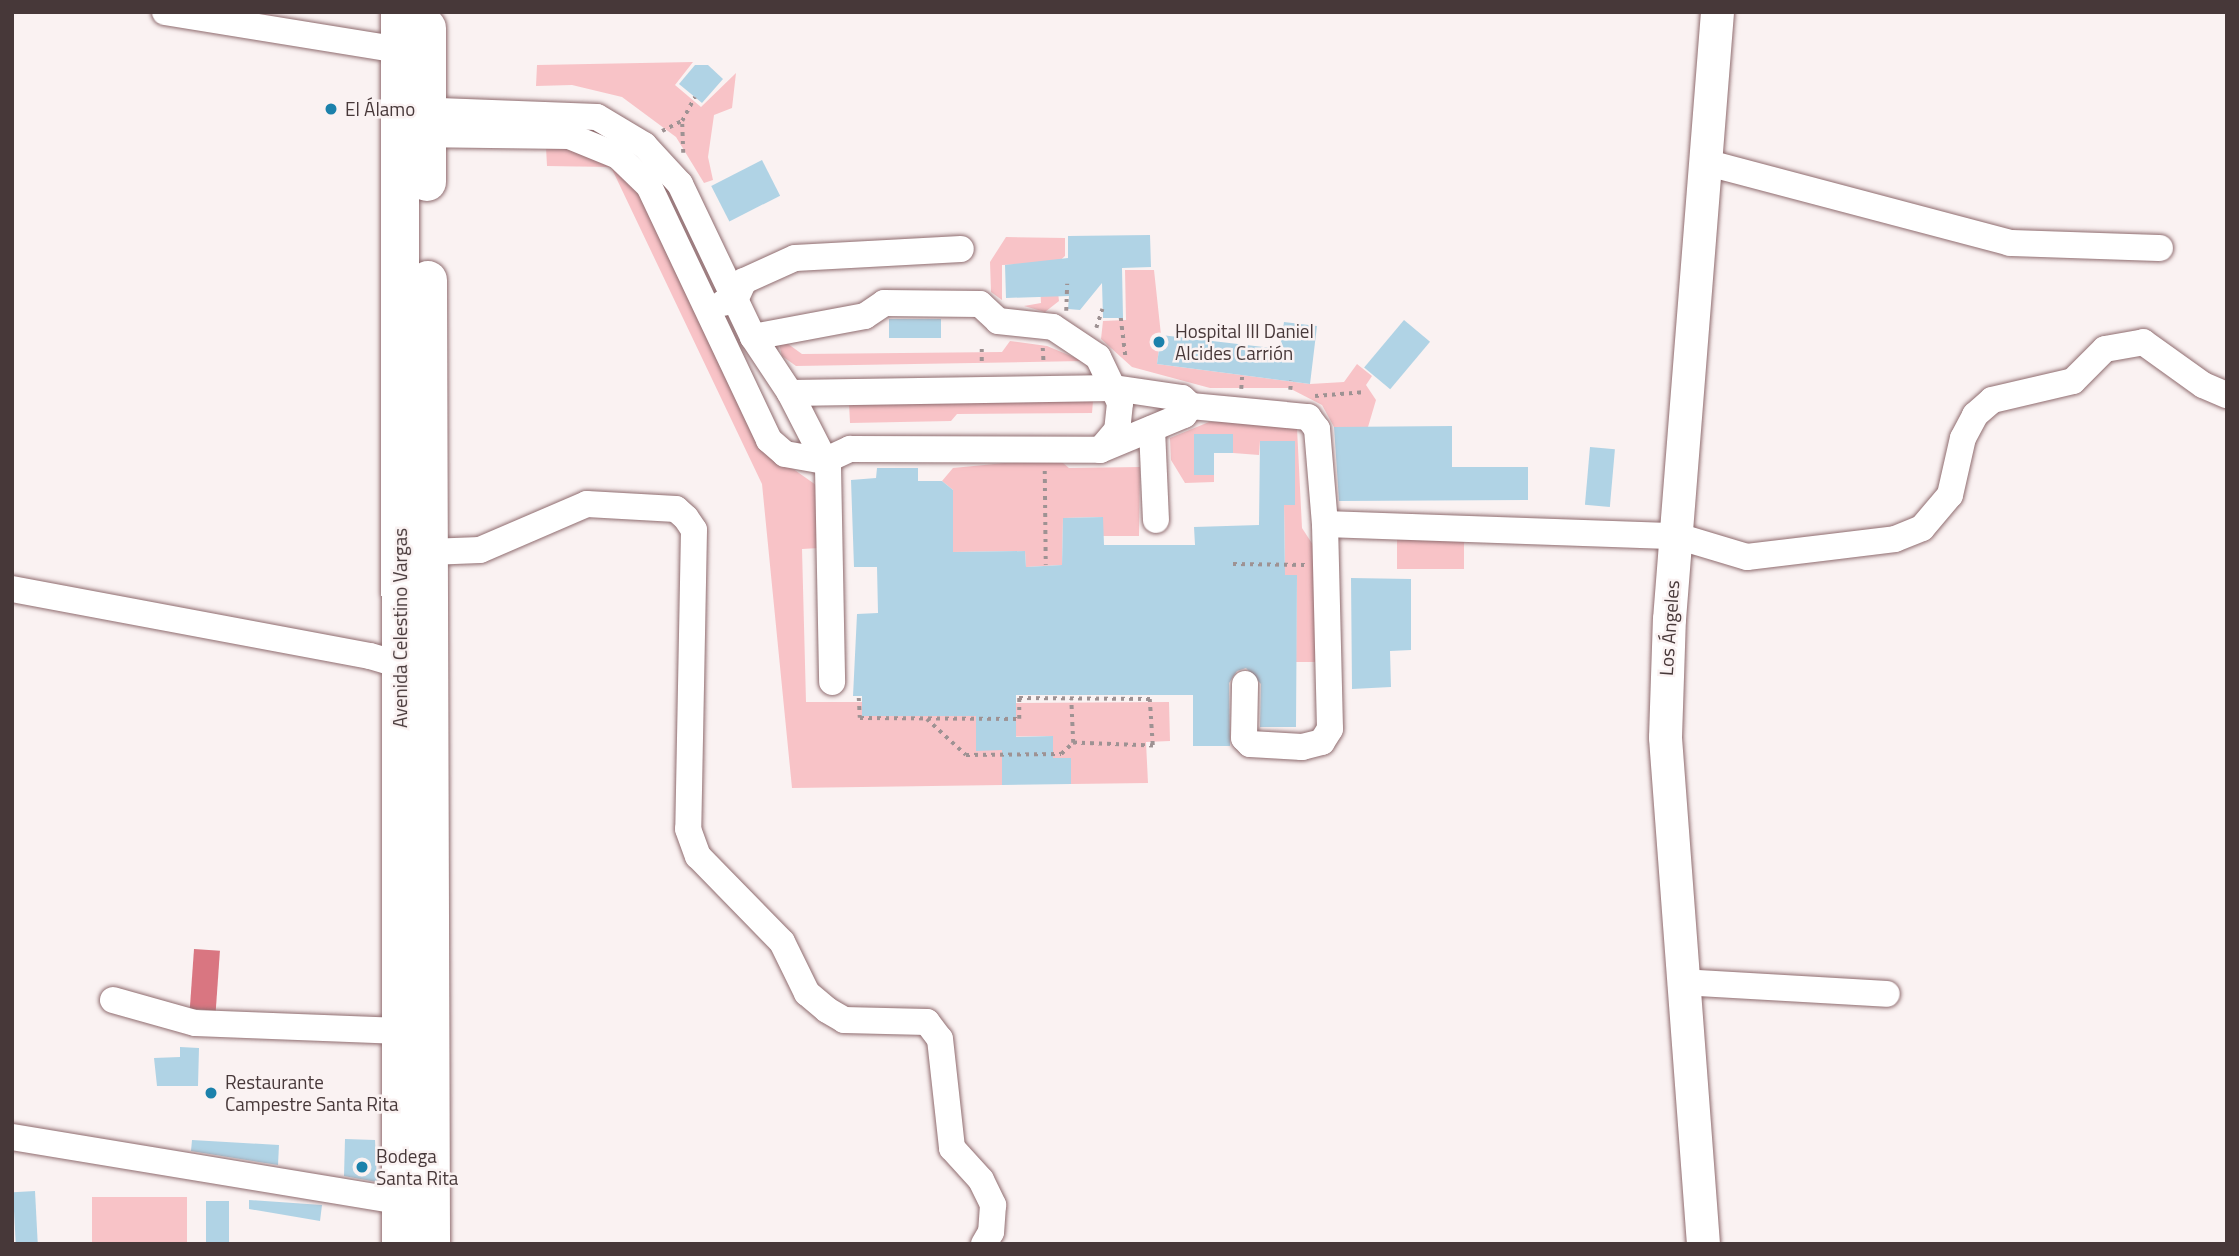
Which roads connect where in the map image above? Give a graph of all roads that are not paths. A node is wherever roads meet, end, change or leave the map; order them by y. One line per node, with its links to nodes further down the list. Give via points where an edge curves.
1 (164, 12): 5 (street)
2 (400, 12): 5 (highway, Avenida Celestino Vargas)
3 (426, 12): 6 (highway, Avenida Celestino Vargas)
4 (1717, 12): 7 (main road, Los Ángeles)
5 (400, 50): 6 (highway, Avenida Celestino Vargas)
6 (413, 122): 10 (street, via 578,113 624,130 680,184); 11 (street, via 569,136 618,156 649,186); 13 (highway, Avenida Celestino Vargas)
7 (1708, 163): 8 (street, via 2010,243); 23 (main road, Los Ángeles)
8 (2160, 248)
9 (961, 250): 10 (street, via 795,258 744,281)
10 (735, 300): 11 (street); 12 (street)
11 (707, 307): 20 (street, via 775,449)
12 (752, 337): 14 (street, via 865,316 884,303 980,304 998,321 1054,327 1080,341); 15 (street)
13 (415, 339): 24 (highway, Avenida Celestino Vargas); 26 (highway, Avenida Celestino Vargas)
14 (1119, 377): 15 (street); 17 (street, via 1182,398); 19 (street, via 1117,429)
15 (790, 393): 20 (street)
16 (2227, 395): 23 (street, via 2203,386 2165,353 2143,342 2123,341 2105,349 2073,381 1992,400 1975,415 1963,438 1950,495 1922,528 1895,539 1747,557)
17 (1191, 406): 18 (street); 22 (street, via 1308,417 1317,429)
18 (1152, 429): 19 (street); 21 (street)
19 (1100, 450): 20 (street, via 849,449)
20 (824, 461): 27 (street, via 832,493)
21 (1156, 520)
22 (1325, 524): 23 (street); 28 (street, via 1330,729 1322,742 1302,747 1250,744 1244,738)
23 (1677, 536): 29 (main road, Los Ángeles, via 1665,737)
24 (429, 552): 26 (highway, Avenida Celestino Vargas); 37 (street, via 480,550 587,504 677,509 686,518 694,530 688,830 698,856 782,942 807,993 827,1010 844,1020 927,1022 940,1039 952,1148 981,1180 993,1205 991,1232)
25 (12, 589): 26 (street, via 370,656)
26 (413, 669): 32 (highway, Avenida Celestino Vargas, via 415,844)
27 (832, 682)
28 (1245, 684)
29 (1681, 982): 30 (street); 38 (main road, Los Ángeles)
30 (1887, 994)
31 (113, 1000): 32 (street, via 195,1023)
32 (410, 1010): 34 (highway, Avenida Celestino Vargas)
33 (12, 1137): 34 (street)
34 (416, 1204): 35 (highway, Avenida Celestino Vargas); 36 (highway, Avenida Celestino Vargas)
35 (401, 1244)
36 (431, 1244)
37 (984, 1244)
38 (1703, 1244)

